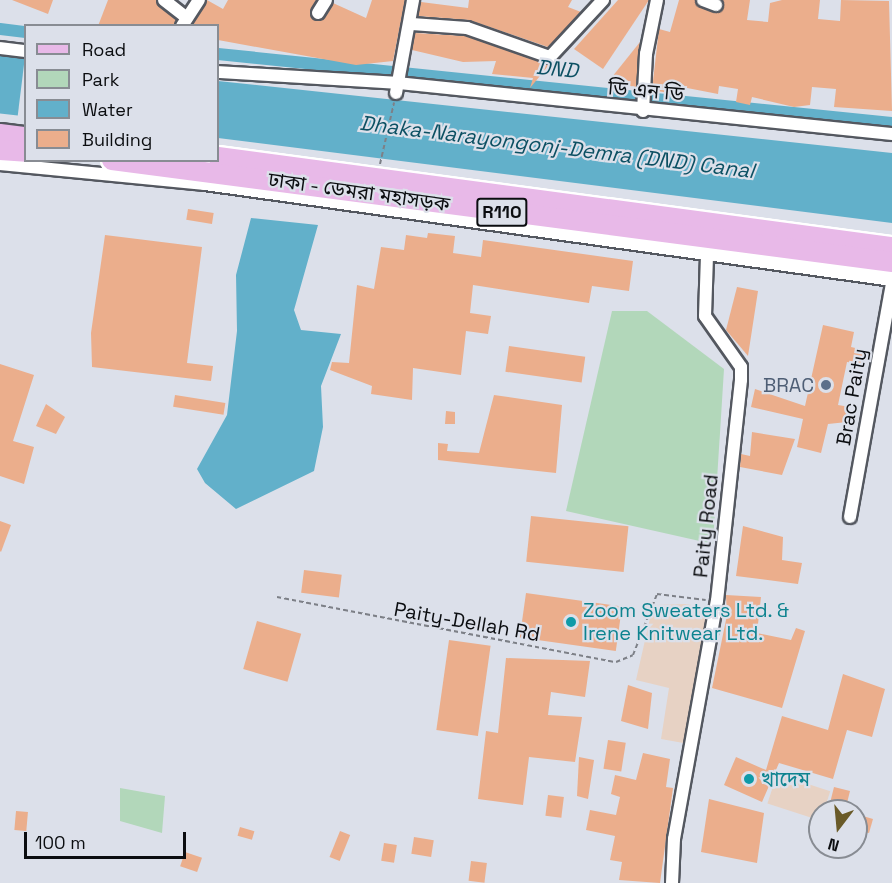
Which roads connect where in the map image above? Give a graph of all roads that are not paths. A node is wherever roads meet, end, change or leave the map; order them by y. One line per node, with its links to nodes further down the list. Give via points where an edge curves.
1 (164, 0): 10 (street)
2 (199, 0): 10 (street)
3 (326, 0): 9 (street)
4 (413, 0): 11 (street)
5 (603, 0): 11 (street, via 550,57 467,28)
6 (657, 0): 16 (street, via 646,54)
7 (703, 0): 8 (street)
8 (716, 5)
9 (318, 13)
10 (184, 22)
11 (412, 24): 15 (street)
12 (0, 48): 13 (street)
13 (24, 51)
14 (219, 72): 15 (street, ডি এন ডি)
15 (397, 88): 16 (street, ডি এন ডি)
16 (643, 111): 18 (street, ডি এন ডি)
17 (0, 134): 19 (main road)
18 (892, 134)
19 (24, 137)
20 (0, 150): 21 (main road)
21 (24, 152)
22 (219, 157): 27 (main road, ঢাকা - ডেমরা মহাসড়ক / R110, bridge)
23 (127, 162): 29 (main road, ঢাকা - ডেমরা মহাসড়ক / R110, bridge)
24 (0, 164): 26 (street, via 205,184)
25 (380, 164): 26 (street)
26 (371, 210): 28 (street)
27 (892, 247)
28 (707, 255): 30 (street); 32 (street, Paity Road, via 705,316 741,367 717,601 674,839)
29 (892, 262)
30 (892, 281): 31 (street, Brac Paity)
31 (850, 517)
32 (672, 883)

